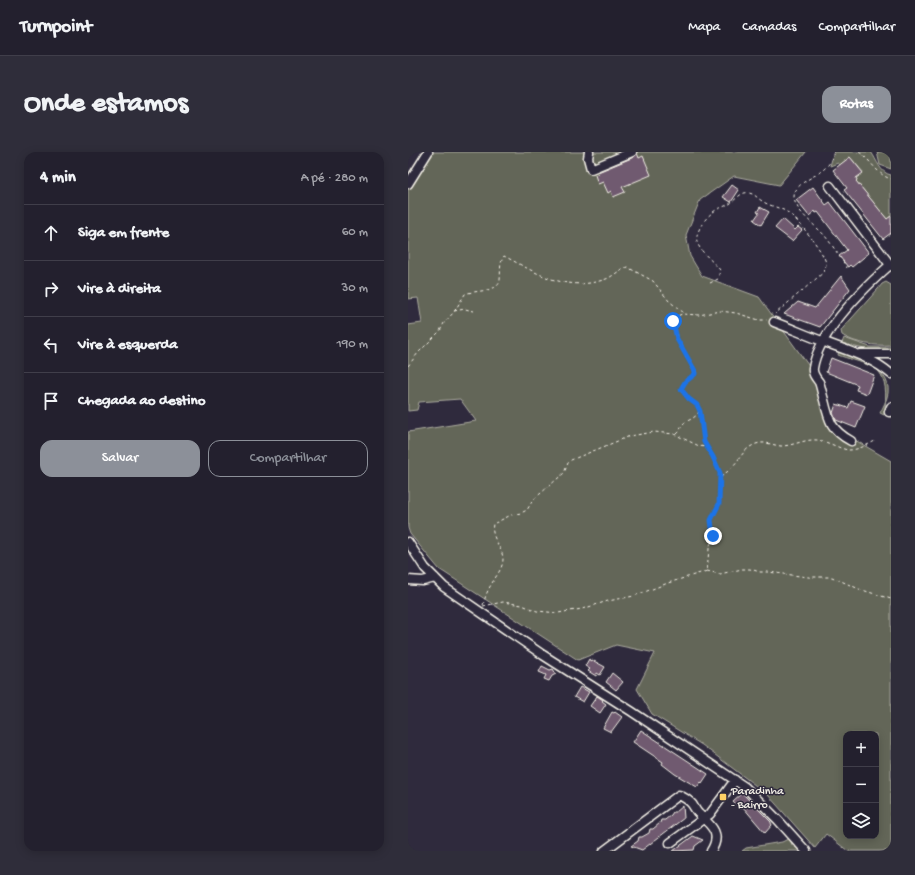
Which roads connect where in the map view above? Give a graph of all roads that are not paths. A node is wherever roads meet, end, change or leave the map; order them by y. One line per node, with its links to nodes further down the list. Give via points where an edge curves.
1 (428, 152): 4 (street)
2 (589, 152): 3 (street, via 591,169)
3 (632, 152)
4 (408, 184)
5 (830, 186): 6 (street)
6 (891, 265): 8 (street, via 854,301)
7 (773, 320): 8 (street)
8 (822, 342): 9 (street); 14 (street, via 813,370 828,418 840,435)
9 (858, 354): 10 (street); 11 (street, via 877,363)
10 (891, 354)
11 (891, 374)
12 (891, 407): 13 (street)
13 (891, 412)
14 (851, 441)
15 (408, 542): 16 (street)
16 (435, 578): 17 (street, via 423,581); 18 (street, via 473,608)
17 (408, 580)
18 (735, 780): 19 (street); 23 (street, via 778,820)
19 (705, 818): 20 (street); 21 (street, via 690,801 679,795); 22 (street, via 716,837 716,844)
20 (670, 843)
21 (604, 851)
22 (711, 851)
23 (806, 851)

